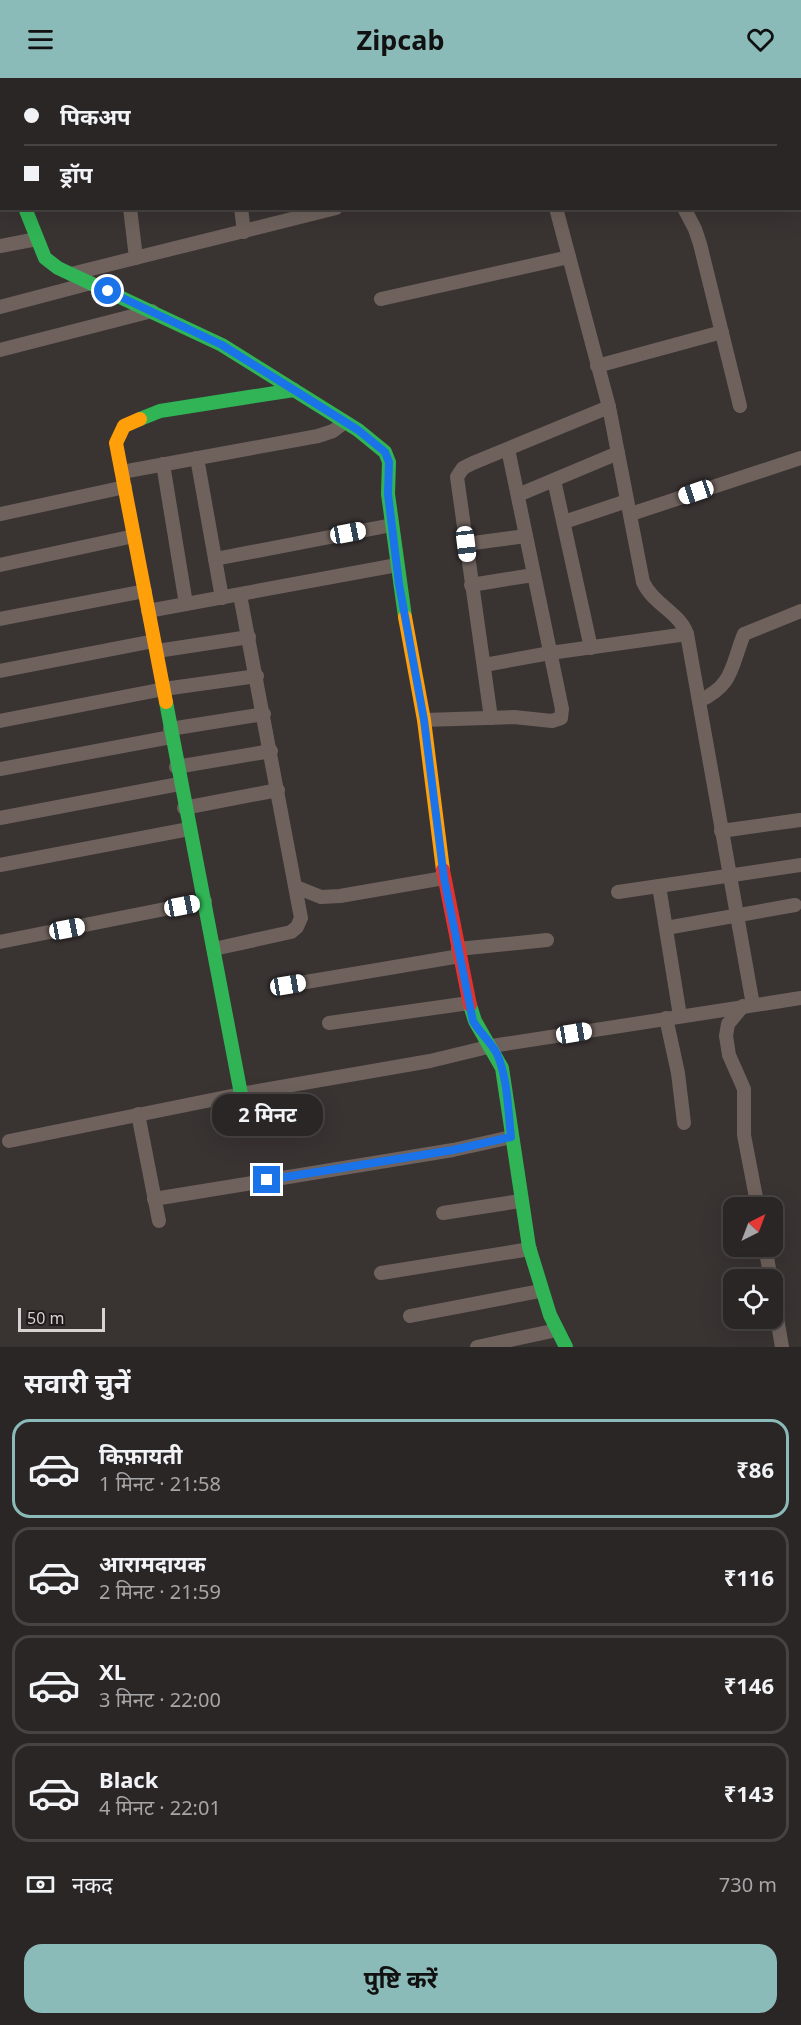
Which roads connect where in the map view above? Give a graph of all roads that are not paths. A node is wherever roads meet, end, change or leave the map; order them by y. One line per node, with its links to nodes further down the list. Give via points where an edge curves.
1 (26, 210): 8 (street)
2 (130, 210): 11 (street)
3 (241, 210): 7 (street)
4 (328, 210): 7 (street)
5 (557, 210): 10 (street)
6 (685, 210): 17 (street, via 700,244)
7 (244, 232): 11 (street)
8 (37, 239): 9 (street); 12 (street, via 45,258)
9 (0, 246)
10 (569, 257): 14 (street); 19 (street)
11 (136, 258): 12 (street)
12 (71, 274): 13 (street)
13 (91, 283): 15 (street); 16 (street)
14 (381, 299)
15 (0, 307)
16 (154, 311): 18 (street); 20 (street, via 222,345)
17 (722, 332): 19 (street); 21 (street)
18 (0, 350)
19 (597, 366): 22 (street)
20 (294, 390): 23 (street); 29 (street, via 160,411 130,422 116,444)
21 (740, 406)
22 (609, 407): 24 (street); 25 (street)
23 (345, 422): 27 (street, via 327,434); 36 (street, via 385,452 389,462)
24 (508, 449): 32 (street); 39 (street, via 468,465 457,477)
25 (618, 453): 30 (street); 33 (street)
26 (801, 458): 33 (street)
27 (197, 459): 28 (street); 40 (street)
28 (163, 464): 29 (street); 48 (street)
29 (122, 472): 31 (street)
30 (554, 480): 32 (street); 35 (street)
31 (125, 487): 34 (street); 37 (street)
32 (518, 495): 38 (street)
33 (629, 508): 35 (street); 52 (street, via 648,592 680,622)
34 (1, 514)
35 (564, 522): 55 (street)
36 (392, 525): 40 (street); 42 (street)
37 (134, 536): 41 (street); 45 (street)
38 (526, 536): 39 (street); 43 (street)
39 (466, 544): 44 (street)
40 (215, 559): 47 (street)
41 (0, 565)
42 (397, 565): 46 (street); 64 (street)
43 (533, 575): 44 (street); 56 (street)
44 (471, 585): 57 (street)
45 (145, 591): 49 (street); 51 (street)
46 (240, 595): 47 (street); 53 (street)
47 (222, 598): 48 (street)
48 (186, 604): 49 (street)
49 (148, 611): 54 (street)
50 (801, 611): 61 (street, via 744,634 729,678 712,695)
51 (0, 619)
52 (687, 634): 55 (street); 61 (street)
53 (249, 637): 54 (street); 59 (street)
54 (155, 646): 58 (street); 60 (street)
55 (591, 648): 56 (street)
56 (550, 652): 57 (street); 63 (street, via 561,718)
57 (484, 665): 63 (street)
58 (0, 671)
59 (257, 676): 60 (street); 62 (street)
60 (164, 689): 65 (street); 66 (street)
61 (699, 701): 76 (street)
62 (264, 714): 66 (street); 67 (street)
63 (491, 718): 64 (street)
64 (424, 720): 80 (street)
65 (0, 721)
66 (171, 733): 68 (street); 69 (street)
67 (271, 751): 68 (street); 71 (street)
68 (176, 767): 70 (street)
69 (0, 769)
70 (179, 784): 72 (street); 73 (street)
71 (278, 790): 72 (street); 82 (street)
72 (184, 808): 75 (street)
73 (0, 818)
74 (800, 820): 76 (street)
75 (189, 829): 78 (street); 84 (street)
76 (721, 831): 79 (street)
77 (801, 865): 79 (street)
78 (0, 866)
79 (728, 875): 81 (street); 86 (street)
80 (444, 878): 82 (street, via 340,896 321,897); 91 (street)
81 (659, 886): 83 (street); 87 (street)
82 (296, 887): 90 (street, via 301,918 295,930)
83 (618, 892)
84 (205, 901): 89 (street); 90 (street)
85 (795, 905): 86 (street)
86 (736, 914): 87 (street); 95 (street)
87 (666, 928): 96 (street)
88 (547, 940): 91 (street)
89 (0, 942)
90 (214, 949): 100 (street)
91 (459, 952): 92 (street); 94 (street)
92 (288, 985)
93 (801, 998): 95 (street)
94 (469, 1003): 98 (street); 99 (street, via 473,1021)
95 (748, 1005): 96 (street); 105 (street, via 728,1024 726,1036 729,1055 744,1089 744,1135)
96 (680, 1016): 97 (street)
97 (666, 1018): 99 (street); 102 (street)
98 (329, 1023)
99 (492, 1046): 100 (street, via 430,1061); 103 (street, via 501,1068)
100 (241, 1094): 101 (street)
101 (138, 1114): 104 (street); 106 (street)
102 (684, 1123)
103 (511, 1137): 106 (street); 107 (street)
104 (9, 1141)
105 (756, 1197)
106 (154, 1199): 109 (street)
107 (520, 1200): 108 (street); 110 (street)
108 (443, 1213)
109 (159, 1221)
110 (530, 1250): 111 (street); 112 (street)
111 (381, 1273)
112 (540, 1291): 113 (street); 115 (street)
113 (410, 1316)
114 (779, 1329): 118 (street)
115 (556, 1330): 116 (street); 117 (street)
116 (477, 1347)
117 (566, 1347)
118 (782, 1347)

